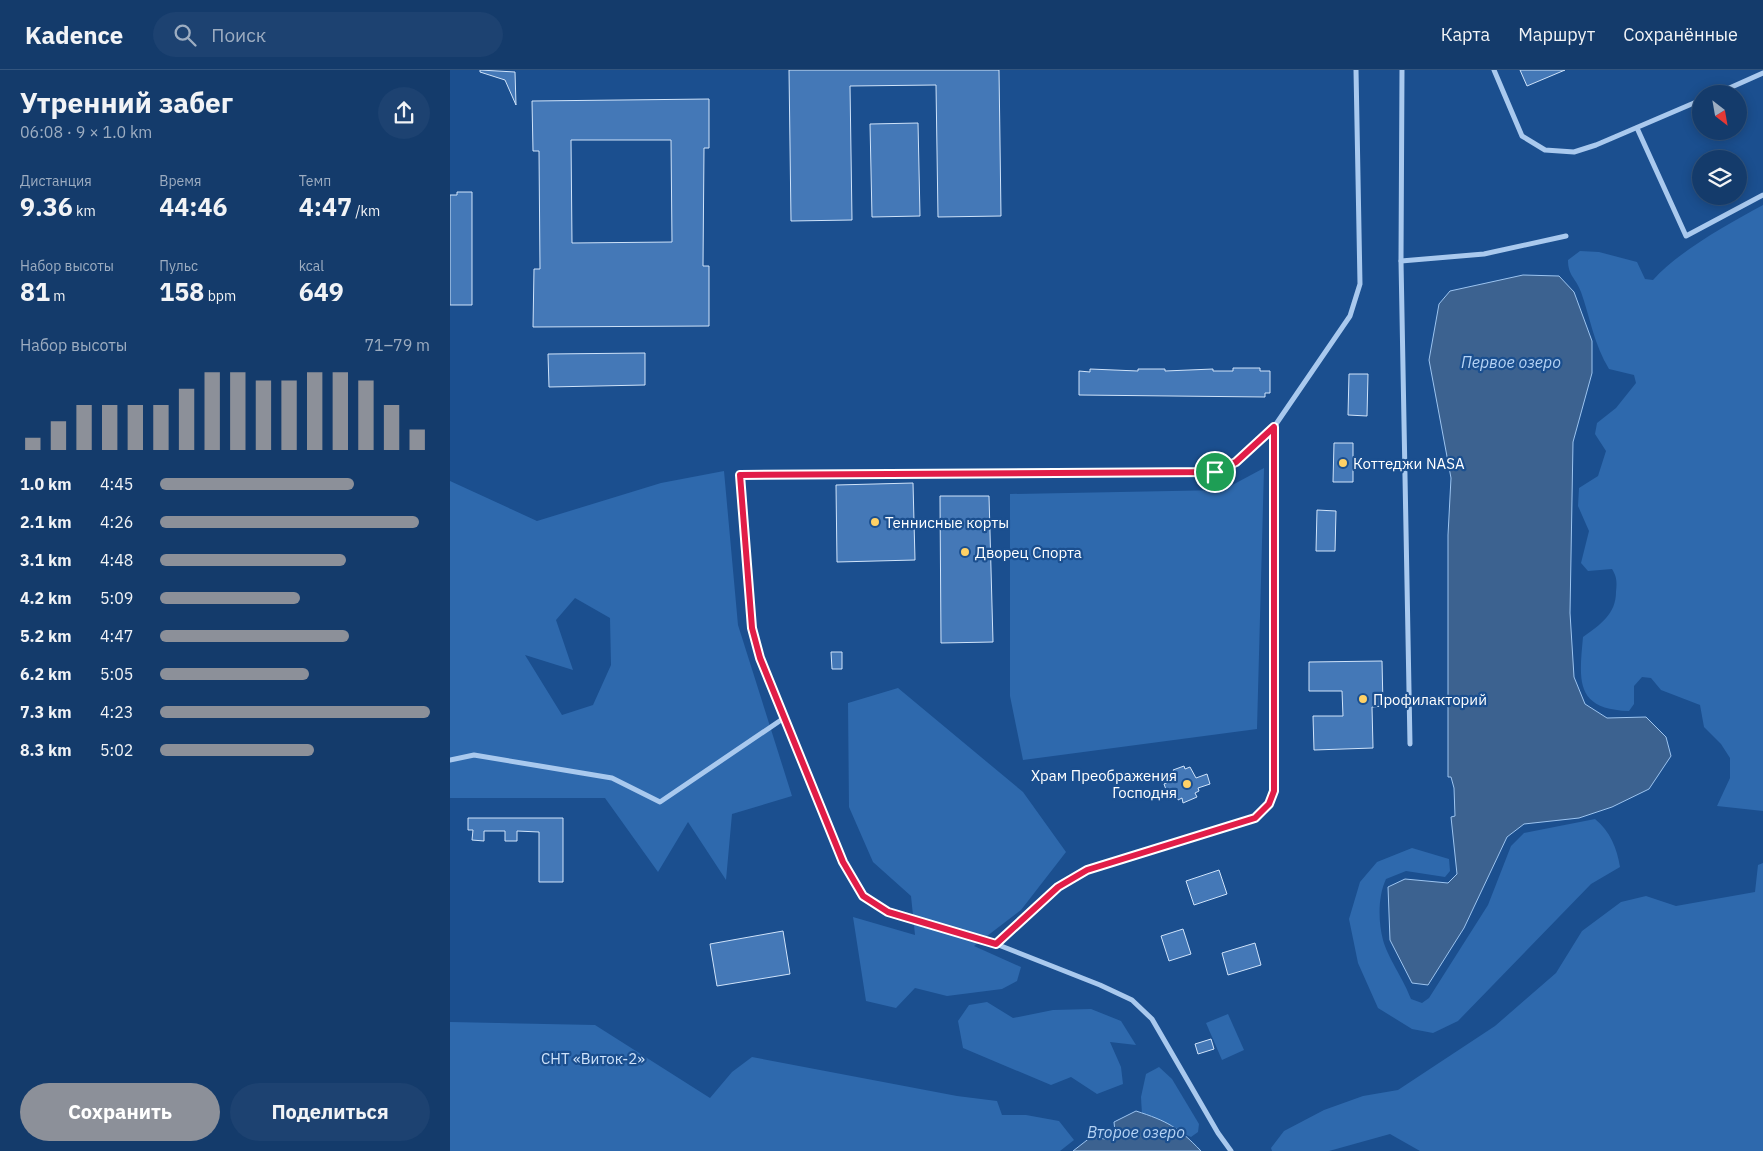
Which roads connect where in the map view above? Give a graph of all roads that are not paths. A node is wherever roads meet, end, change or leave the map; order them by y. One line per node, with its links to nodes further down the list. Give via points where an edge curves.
1 (1356, 70): 11 (street, via 1360,284 1350,316)
2 (1402, 70): 10 (street)
3 (1494, 70): 7 (street, via 1522,136 1545,150 1574,152)
4 (1763, 73): 5 (street)
5 (1736, 85)
6 (1692, 104): 7 (street)
7 (1637, 128): 8 (street, via 1686,236)
8 (1763, 195)
9 (1566, 236): 10 (street, via 1484,254)
10 (1401, 261): 13 (street)
11 (1274, 427): 12 (street, via 1236,462 1215,472 740,475 752,628 760,658); 15 (street, via 1274,791 1269,804 1255,818 1087,870 1058,887)
12 (784, 718): 14 (street, via 660,802 612,778 474,755); 15 (street, via 843,862 863,896 888,912)
13 (1410, 744)
14 (450, 760)
15 (996, 944): 16 (street, via 1132,1000 1152,1019)
16 (1231, 1151)

